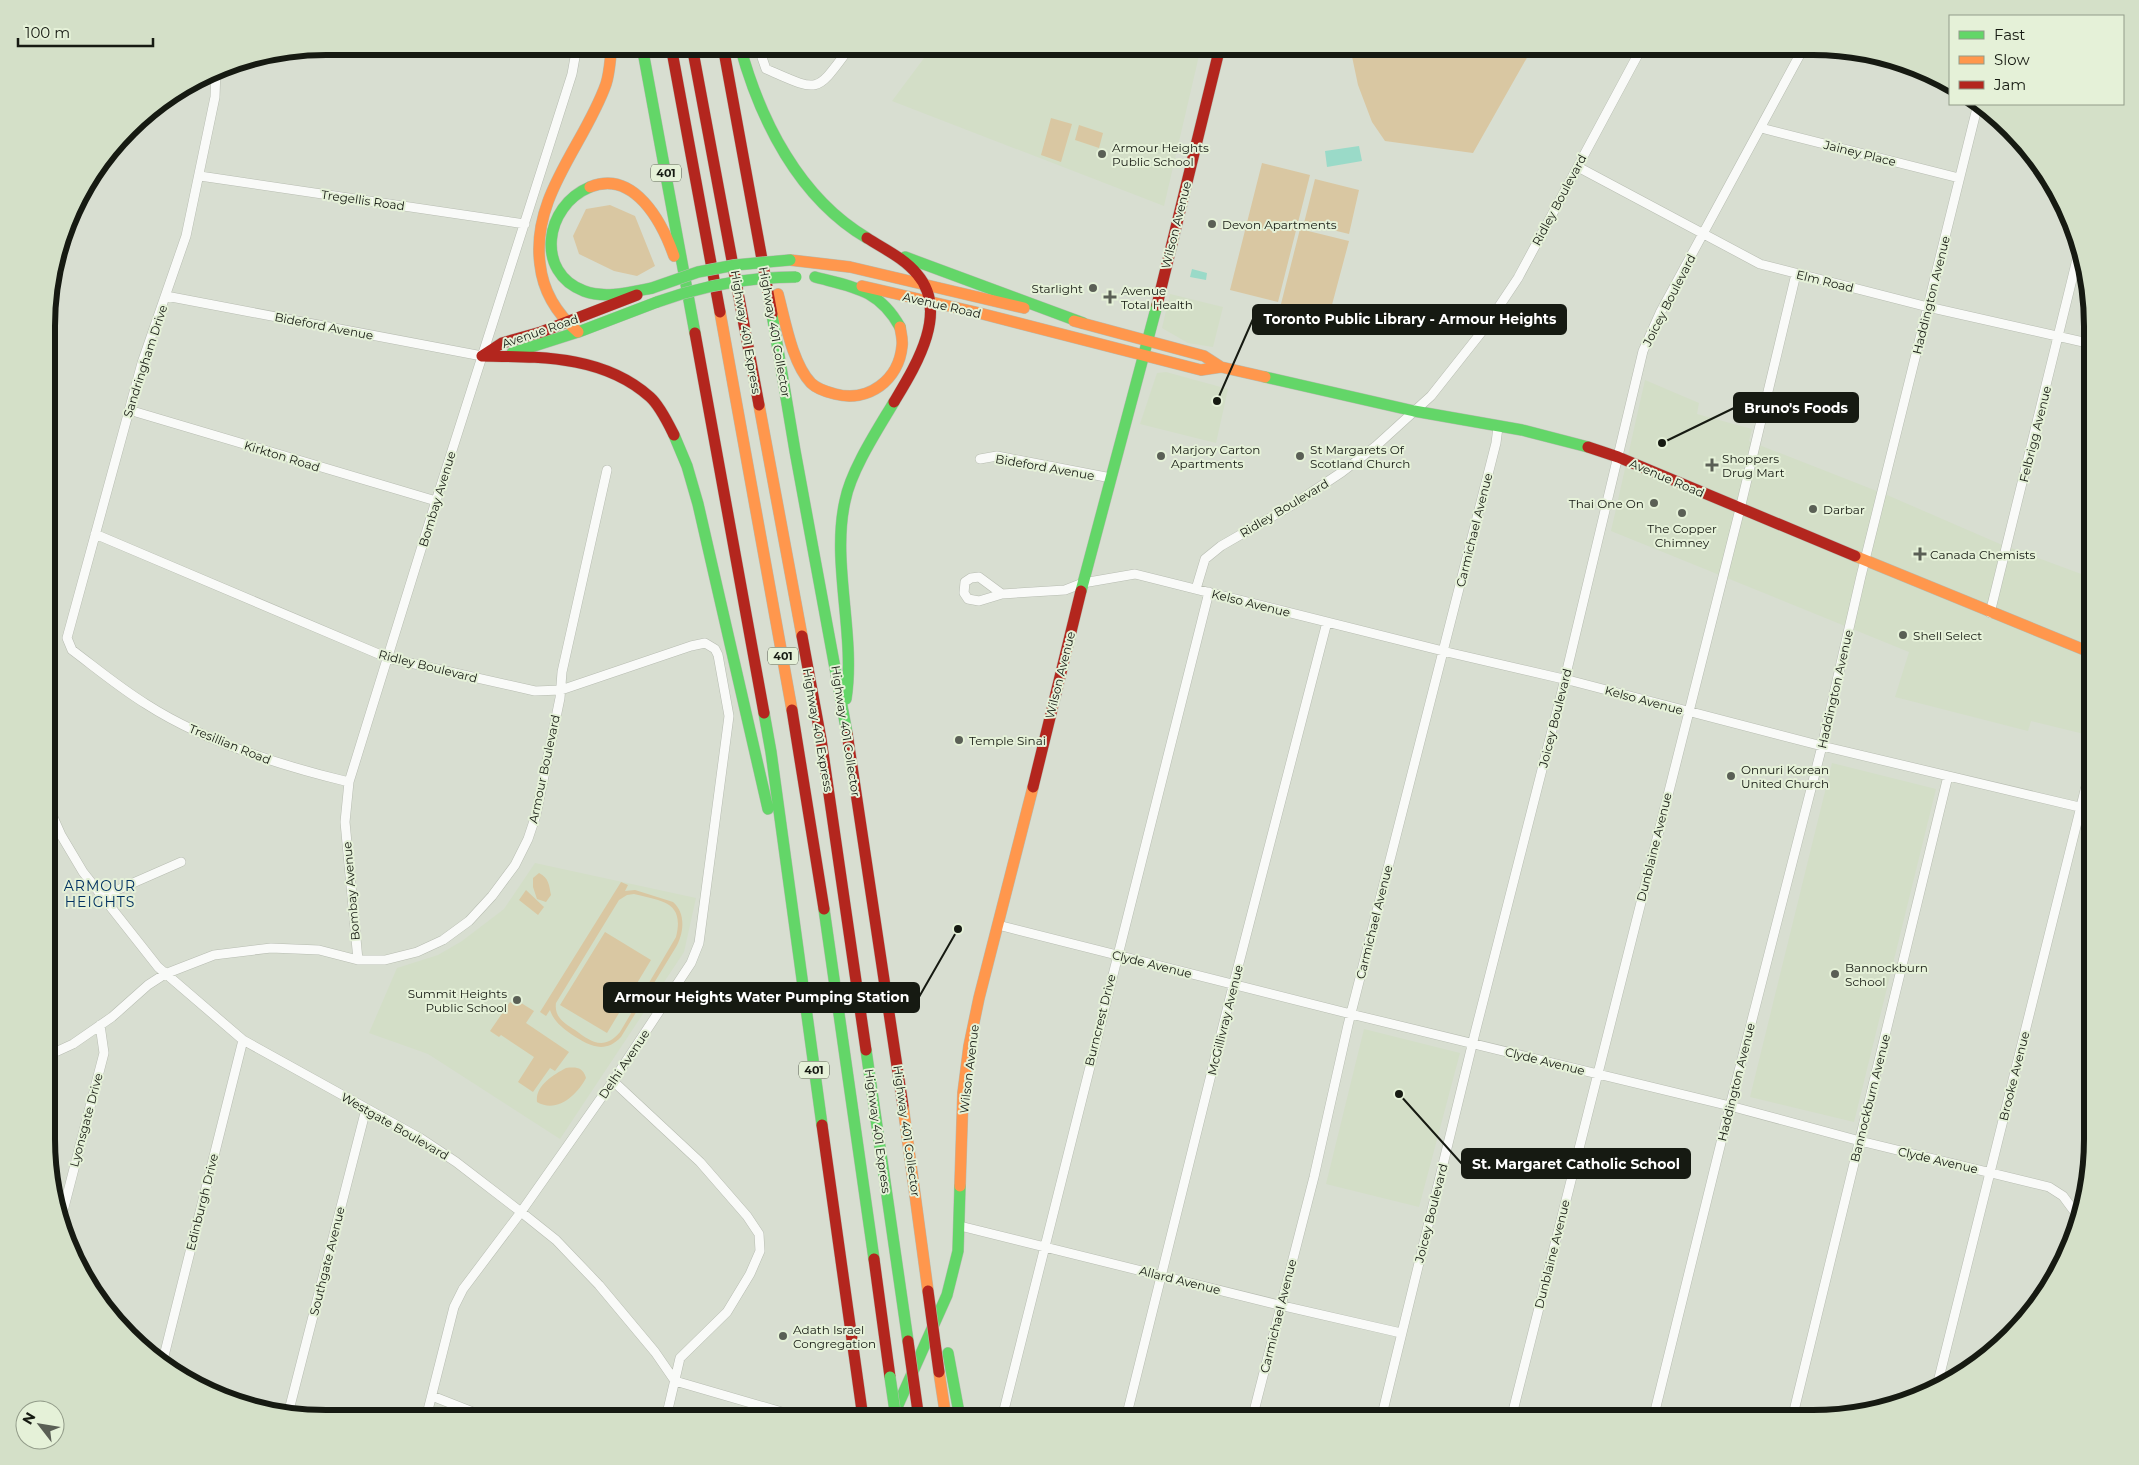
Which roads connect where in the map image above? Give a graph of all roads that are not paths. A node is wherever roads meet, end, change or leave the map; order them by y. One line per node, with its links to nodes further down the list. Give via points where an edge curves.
1 (576, 55): 19 (street, Bombay Avenue)
2 (611, 55): 32 (main road, via 607,82 547,200 538,228 537,260 544,286)
3 (644, 55): 29 (main road, 401)
4 (672, 55): 112 (main road, Highway 401 Express / 401, bridge, via 798,746 828,932)
5 (694, 55): 114 (main road, Highway 401 Express / 401, bridge, via 821,739)
6 (725, 55): 23 (main road, Highway 401 Collector)
7 (743, 55): 21 (main road, via 760,108 812,191 832,213)
8 (761, 55): 9 (street, via 766,68 809,87 823,83)
9 (844, 55)
10 (1218, 55): 36 (main road, Wilson Avenue)
11 (1638, 55): 16 (street, Ridley Boulevard)
12 (1800, 55): 15 (street, Joicey Boulevard)
13 (216, 79): 17 (street, Sandringham Drive, via 216,98)
14 (1976, 110): 18 (street, Haddington Avenue)
15 (1762, 128): 18 (street, Jainey Place); 20 (street, Joicey Boulevard)
16 (1578, 167): 20 (street, Elm Road); 42 (street, Ridley Boulevard, via 1500,306 1442,383)
17 (200, 176): 19 (street, Tregellis Road); 28 (street, Sandringham Drive, via 186,236)
18 (1959, 178): 31 (street, Haddington Avenue)
19 (526, 224): 38 (street, Bombay Avenue)
20 (1703, 235): 24 (street, Elm Road, via 1760,264); 44 (street, Joicey Boulevard, via 1646,344)
21 (884, 250): 26 (main road, via 910,266); 33 (main road)
22 (2076, 262): 35 (street, Felbrigg Avenue)
23 (764, 266): 25 (main road, via 776,286 798,362 811,383 841,397 860,398 881,388 902,357 903,339 899,323 889,308 868,293); 65 (main road, Highway 401 Collector)
24 (1796, 274): 31 (street, Elm Road); 49 (street, Dunblaine Avenue)
25 (815, 277): 30 (main road, Avenue Road); 34 (main road, Avenue Road, bridge, via 754,277 678,294)
26 (924, 284): 27 (main road, Avenue Road, bridge, via 850,267 790,260 707,270); 30 (main road); 33 (main road, Avenue Road)
27 (652, 288): 29 (main road, via 594,294 579,290 566,280 554,262 550,234 558,213 570,197 591,186 614,186 630,190 645,202 671,247); 32 (main road, Avenue Road)
28 (166, 296): 38 (street, Bideford Avenue); 41 (street, Sandringham Drive)
29 (689, 300): 75 (main road, 401, via 771,752)
30 (930, 302): 39 (main road, Avenue Road); 65 (main road, via 931,314 920,356 858,464 844,502 841,565 850,678)
31 (1928, 307): 35 (street, Elm Road); 51 (street, Haddington Avenue)
32 (566, 322): 34 (main road); 38 (main road, Avenue Road, via 502,342)
33 (1082, 323): 36 (main road, Avenue Road)
34 (578, 332): 38 (main road, Avenue Road, via 509,354)
35 (2058, 336): 37 (street, Elm Road); 56 (street, Felbrigg Avenue)
36 (1148, 340): 39 (main road, Wilson Avenue); 40 (main road, Avenue Road, via 1204,356)
37 (2084, 342)
38 (482, 356): 48 (street, Bombay Avenue); 75 (main road, via 560,358 594,364 623,378 651,398 674,431 693,487 768,809)
39 (1143, 356): 40 (main road, Avenue Road, via 1201,370); 47 (main road, Wilson Avenue)
40 (1221, 367): 42 (main road, Avenue Road)
41 (129, 410): 48 (street, Kirkton Road); 50 (street, Sandringham Drive)
42 (1414, 412): 43 (main road, Avenue Road); 53 (street, Ridley Boulevard, via 1342,472 1221,546 1205,559)
43 (1498, 427): 44 (main road, Avenue Road, via 1577,444); 61 (street, Carmichael Avenue)
44 (1618, 457): 49 (main road, Avenue Road); 63 (street, Joicey Boulevard)
45 (980, 459): 47 (street, Bideford Avenue, via 997,456)
46 (607, 470): 64 (street, Armour Boulevard, via 562,672)
47 (1111, 478): 52 (main road, Wilson Avenue)
48 (436, 501): 62 (street, Bombay Avenue)
49 (1740, 509): 51 (main road, Avenue Road); 66 (street, Dunblaine Avenue)
50 (95, 534): 59 (street, Sandringham Drive, via 68,638); 62 (street, Ridley Boulevard)
51 (1866, 561): 56 (main road, Avenue Road); 67 (street, Haddington Avenue)
52 (1082, 583): 53 (street, via 1136,574); 55 (street, via 1065,590); 77 (main road, Wilson Avenue)
53 (1196, 589): 54 (street, Kelso Avenue)
54 (1209, 592): 57 (street, Kelso Avenue); 78 (street, Burncrest Drive)
55 (1002, 594)
56 (1990, 612): 60 (main road, Avenue Road)
57 (1326, 622): 61 (street, Kelso Avenue); 81 (street, McGillivray Avenue)
58 (715, 649): 64 (street, Ridley Boulevard, via 705,643 691,646); 88 (street, Delhi Avenue, via 729,716 699,943 691,963)
59 (72, 650): 69 (street, Tresillian Road, via 146,705 201,734 280,763)
60 (2084, 650)
61 (1443, 651): 63 (street, Kelso Avenue); 82 (street, Carmichael Avenue)
62 (388, 658): 64 (street, Ridley Boulevard, via 535,691); 69 (street, Bombay Avenue)
63 (1565, 679): 66 (street, Kelso Avenue); 85 (street, Joicey Boulevard)
64 (561, 690): 79 (street, Armour Boulevard, via 536,815 528,839 515,865 492,896 469,921 443,940 417,952 385,960)
65 (844, 709): 99 (main road, Highway 401 Collector)
66 (1688, 712): 67 (street, Kelso Avenue); 87 (street, Dunblaine Avenue)
67 (1822, 746): 68 (street, Kelso Avenue); 89 (street, Haddington Avenue)
68 (1948, 776): 71 (street, Kelso Avenue); 91 (street, Bannockburn Avenue)
69 (349, 782): 79 (street, Bombay Avenue, via 345,822)
70 (2084, 793): 71 (street, Brooke Avenue)
71 (2080, 808): 72 (street, Kelso Avenue); 92 (street, Brooke Avenue)
72 (2084, 809)
73 (55, 822): 76 (street, Westgate Boulevard, via 83,872)
74 (181, 862): 76 (street)
75 (787, 864): 111 (main road, 401)
76 (102, 898): 80 (street, Westgate Boulevard)
77 (998, 925): 78 (street, Clyde Avenue); 96 (main road, Wilson Avenue, via 969,1046 963,1093)
78 (1117, 955): 81 (street, Clyde Avenue); 97 (street, Burncrest Drive)
79 (358, 960): 80 (street, Armour Boulevard, via 319,950 271,948 214,955)
80 (165, 974): 83 (street, Armour Boulevard); 84 (street, Westgate Boulevard)
81 (1234, 984): 82 (street, Clyde Avenue); 98 (street, McGillivray Avenue)
82 (1351, 1014): 85 (street, Clyde Avenue); 100 (street, Carmichael Avenue, via 1314,1177)
83 (100, 1025): 86 (street, Armour Boulevard); 93 (street, Lyonsgate Drive, via 104,1053)
84 (243, 1040): 90 (street, Westgate Boulevard); 102 (street, Edinburgh Drive)
85 (1472, 1044): 87 (street, Clyde Avenue); 101 (street, Joicey Boulevard)
86 (55, 1052)
87 (1597, 1074): 89 (street, Clyde Avenue); 121 (street, Dunblaine Avenue)
88 (613, 1081): 94 (street, Delhi Avenue); 104 (street, via 700,1162 759,1234 760,1251 750,1274 727,1312 680,1358)
89 (1730, 1106): 91 (street, Clyde Avenue); 122 (street, Haddington Avenue)
90 (366, 1109): 94 (street, Westgate Boulevard, via 420,1138); 106 (street, Southgate Avenue)
91 (1860, 1141): 92 (street, Clyde Avenue); 123 (street, Bannockburn Avenue)
92 (1990, 1172): 95 (street, Clyde Avenue, via 2059,1192); 103 (street, Brooke Avenue)
93 (64, 1208)
94 (521, 1212): 104 (street, Westgate Boulevard, via 556,1240 599,1285); 105 (street, Delhi Avenue, via 457,1301)
95 (2074, 1212)
96 (960, 1226): 97 (street, Allard Avenue); 113 (main road, Wilson Avenue, via 948,1295)
97 (1044, 1246): 98 (street, Allard Avenue); 117 (street, Burncrest Drive)
98 (1161, 1275): 100 (street, Allard Avenue); 118 (street, McGillivray Avenue)
99 (930, 1286): 115 (main road, Highway 401 Collector, bridge); 116 (main road, via 948,1353)
100 (1280, 1305): 101 (street, Allard Avenue); 119 (street, Carmichael Avenue)
101 (1401, 1333): 120 (street, Joicey Boulevard)
102 (164, 1356)
103 (1939, 1379)
104 (675, 1381): 109 (street); 110 (street)
105 (432, 1396): 107 (street, Delhi Avenue); 108 (street)
106 (290, 1408)
107 (428, 1410)
108 (468, 1410)
109 (668, 1410)
110 (775, 1410)
111 (862, 1410)
112 (895, 1410)
113 (896, 1410)
114 (917, 1410)
115 (945, 1410)
116 (959, 1410)
117 (1004, 1410)
118 (1128, 1410)
119 (1254, 1410)
120 (1383, 1410)
121 (1513, 1410)
122 (1655, 1410)
123 (1794, 1410)

